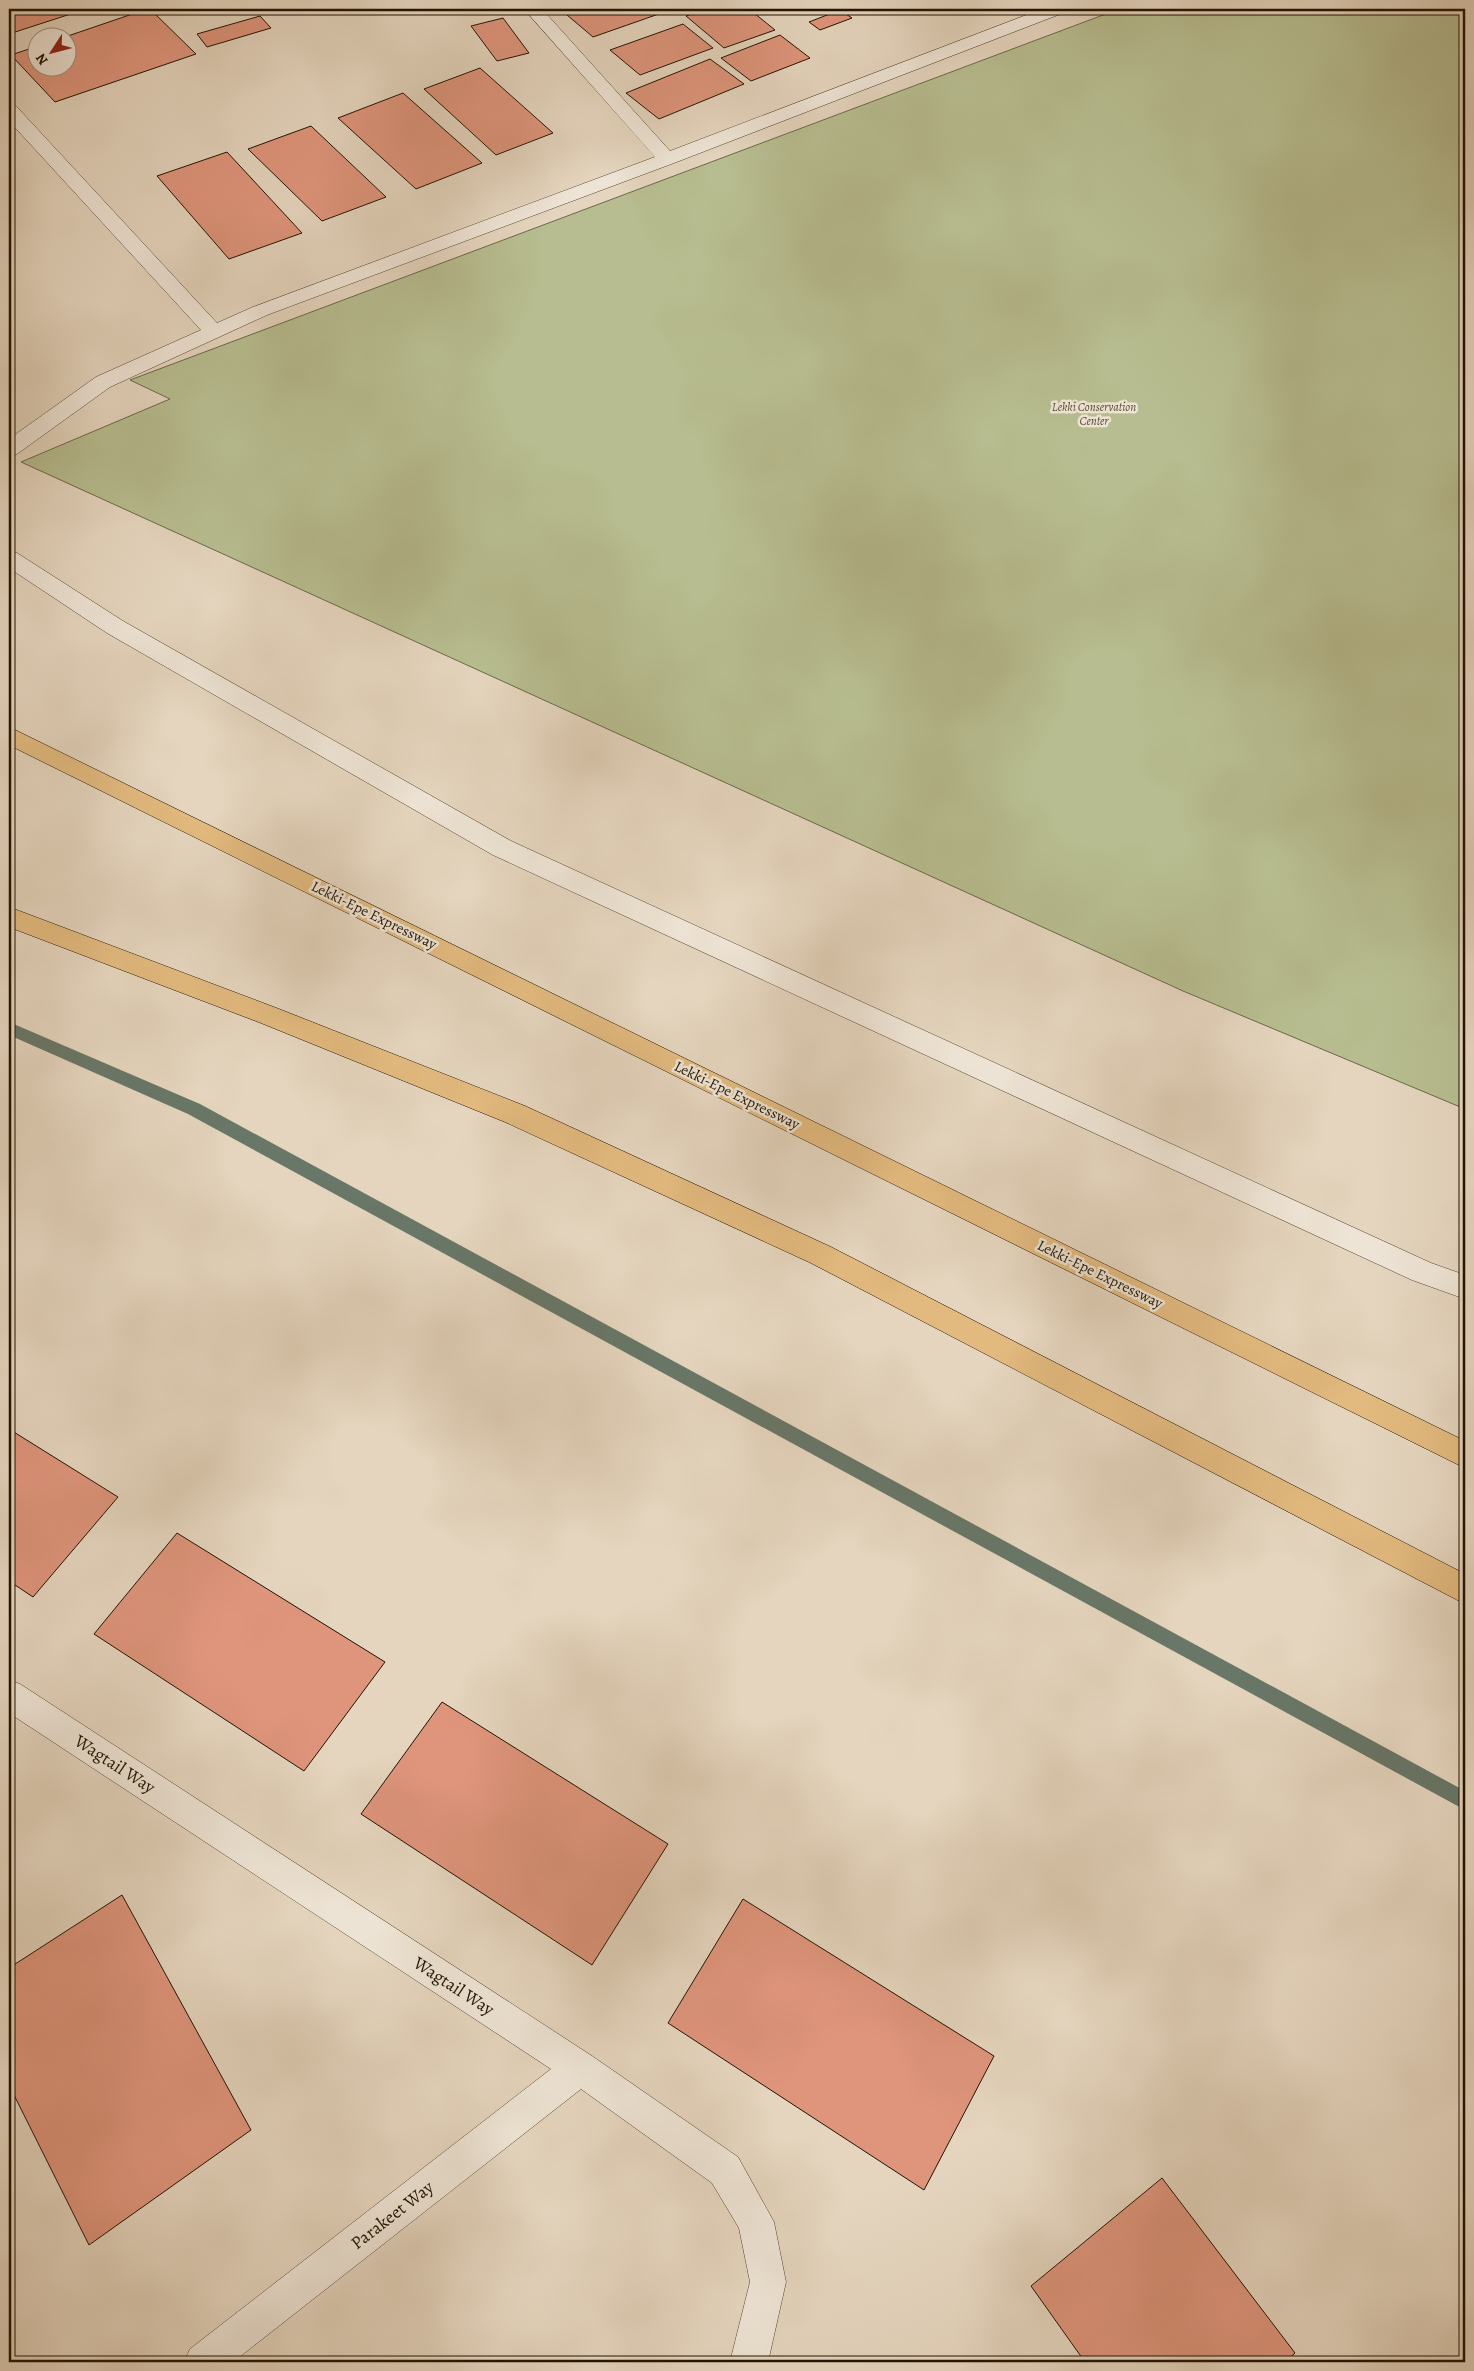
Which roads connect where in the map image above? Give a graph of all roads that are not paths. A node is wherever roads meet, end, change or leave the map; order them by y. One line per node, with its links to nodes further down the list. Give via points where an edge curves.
1 (532, 9): 4 (street)
2 (1058, 9): 4 (street)
3 (9, 110): 5 (street)
4 (667, 159): 5 (street, via 260,311)
5 (214, 332): 6 (street, via 104,382)
6 (9, 449)
7 (9, 558): 10 (street, via 115,627 502,848 1422,1272)
8 (9, 735): 11 (highway, Lekki-Epe Expressway)
9 (9, 917): 12 (highway, via 515,1114 821,1255)
10 (1465, 1287)
11 (1465, 1455)
12 (1465, 1590)
13 (9, 1695): 14 (street, Wagtail Way)
14 (580, 2068): 15 (street, Parakeet Way); 16 (street, Wagtail Way, via 726,2170 756,2222 768,2282)
15 (203, 2362)
16 (749, 2362)

